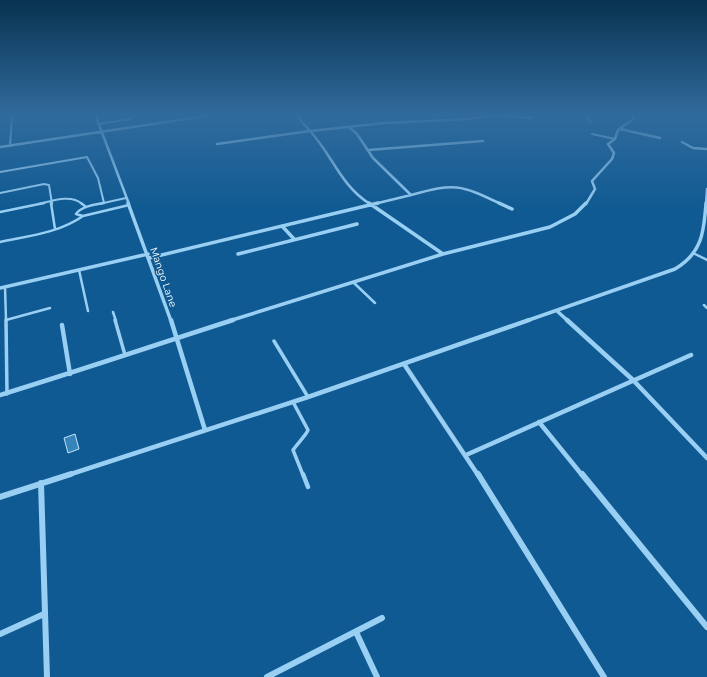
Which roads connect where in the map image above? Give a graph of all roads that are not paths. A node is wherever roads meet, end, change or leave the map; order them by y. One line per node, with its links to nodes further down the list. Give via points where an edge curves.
1 (10, 146): 8 (street)
2 (106, 146): 15 (street, Mango Lane)
3 (323, 146): 20 (street, via 347,186)
4 (365, 146): 10 (street)
5 (414, 146): 10 (street)
6 (609, 146): 34 (street, via 614,153 612,159 592,181 595,189 584,207 575,214 550,227)
7 (689, 146): 9 (street)
8 (0, 147)
9 (707, 149)
10 (368, 150): 14 (street, via 398,184)
11 (0, 172): 17 (lane, via 87,157 98,178)
12 (707, 189): 30 (street)
13 (0, 193): 16 (lane, via 48,184)
14 (412, 195): 20 (street); 22 (street, via 454,186)
15 (126, 198): 17 (lane); 18 (street, Mango Lane)
16 (51, 201): 21 (lane, via 79,200); 23 (lane); 28 (lane)
17 (104, 203): 19 (lane)
18 (130, 205): 24 (lane); 36 (street, Mango Lane)
19 (94, 206): 21 (lane); 24 (lane)
20 (370, 206): 27 (street); 34 (street)
21 (86, 208): 25 (lane, via 76,212)
22 (512, 209)
23 (0, 212)
24 (97, 213): 25 (lane)
25 (83, 216): 28 (lane, via 73,223)
26 (357, 224): 29 (street)
27 (282, 226): 29 (street); 36 (street)
28 (55, 229): 32 (lane)
29 (294, 239): 33 (street)
30 (702, 240): 31 (street); 35 (street)
31 (707, 240)
32 (0, 242)
33 (238, 254)
34 (443, 254): 39 (street)
35 (695, 254): 37 (lane); 45 (street, via 684,266 675,270)
36 (149, 256): 38 (street); 49 (street, Mango Lane)
37 (707, 260)
38 (79, 270): 40 (street); 44 (lane)
39 (354, 283): 42 (lane); 49 (street)
40 (5, 287): 41 (street); 47 (lane)
41 (0, 288)
42 (375, 303)
43 (50, 308): 47 (lane)
44 (88, 311)
45 (557, 311): 55 (street); 57 (street)
46 (113, 312): 53 (lane)
47 (6, 320): 51 (lane)
48 (62, 324): 56 (street)
49 (178, 339): 53 (street); 63 (street, Mango Lane)
50 (274, 341): 60 (lane)
51 (6, 350): 52 (lane); 58 (lane)
52 (0, 352)
53 (125, 355): 56 (street)
54 (691, 355): 57 (street)
55 (404, 364): 60 (street); 64 (street)
56 (70, 374): 58 (street)
57 (633, 380): 62 (street); 65 (street)
58 (6, 394): 59 (street)
59 (0, 396)
60 (308, 397): 61 (street)
61 (293, 402): 63 (street); 67 (lane, via 308,430 308,434 299,440 293,450)
62 (539, 422): 64 (street); 71 (street)
63 (205, 430): 66 (street)
64 (466, 455): 77 (street)
65 (707, 458)
66 (41, 483): 68 (street); 69 (street)
67 (308, 488)
68 (0, 497)
69 (44, 614): 73 (street); 74 (street)
70 (382, 618): 72 (street)
71 (707, 627)
72 (356, 632): 75 (street); 76 (street)
73 (0, 634)
74 (47, 677)
75 (267, 677)
76 (377, 677)
77 (604, 677)

